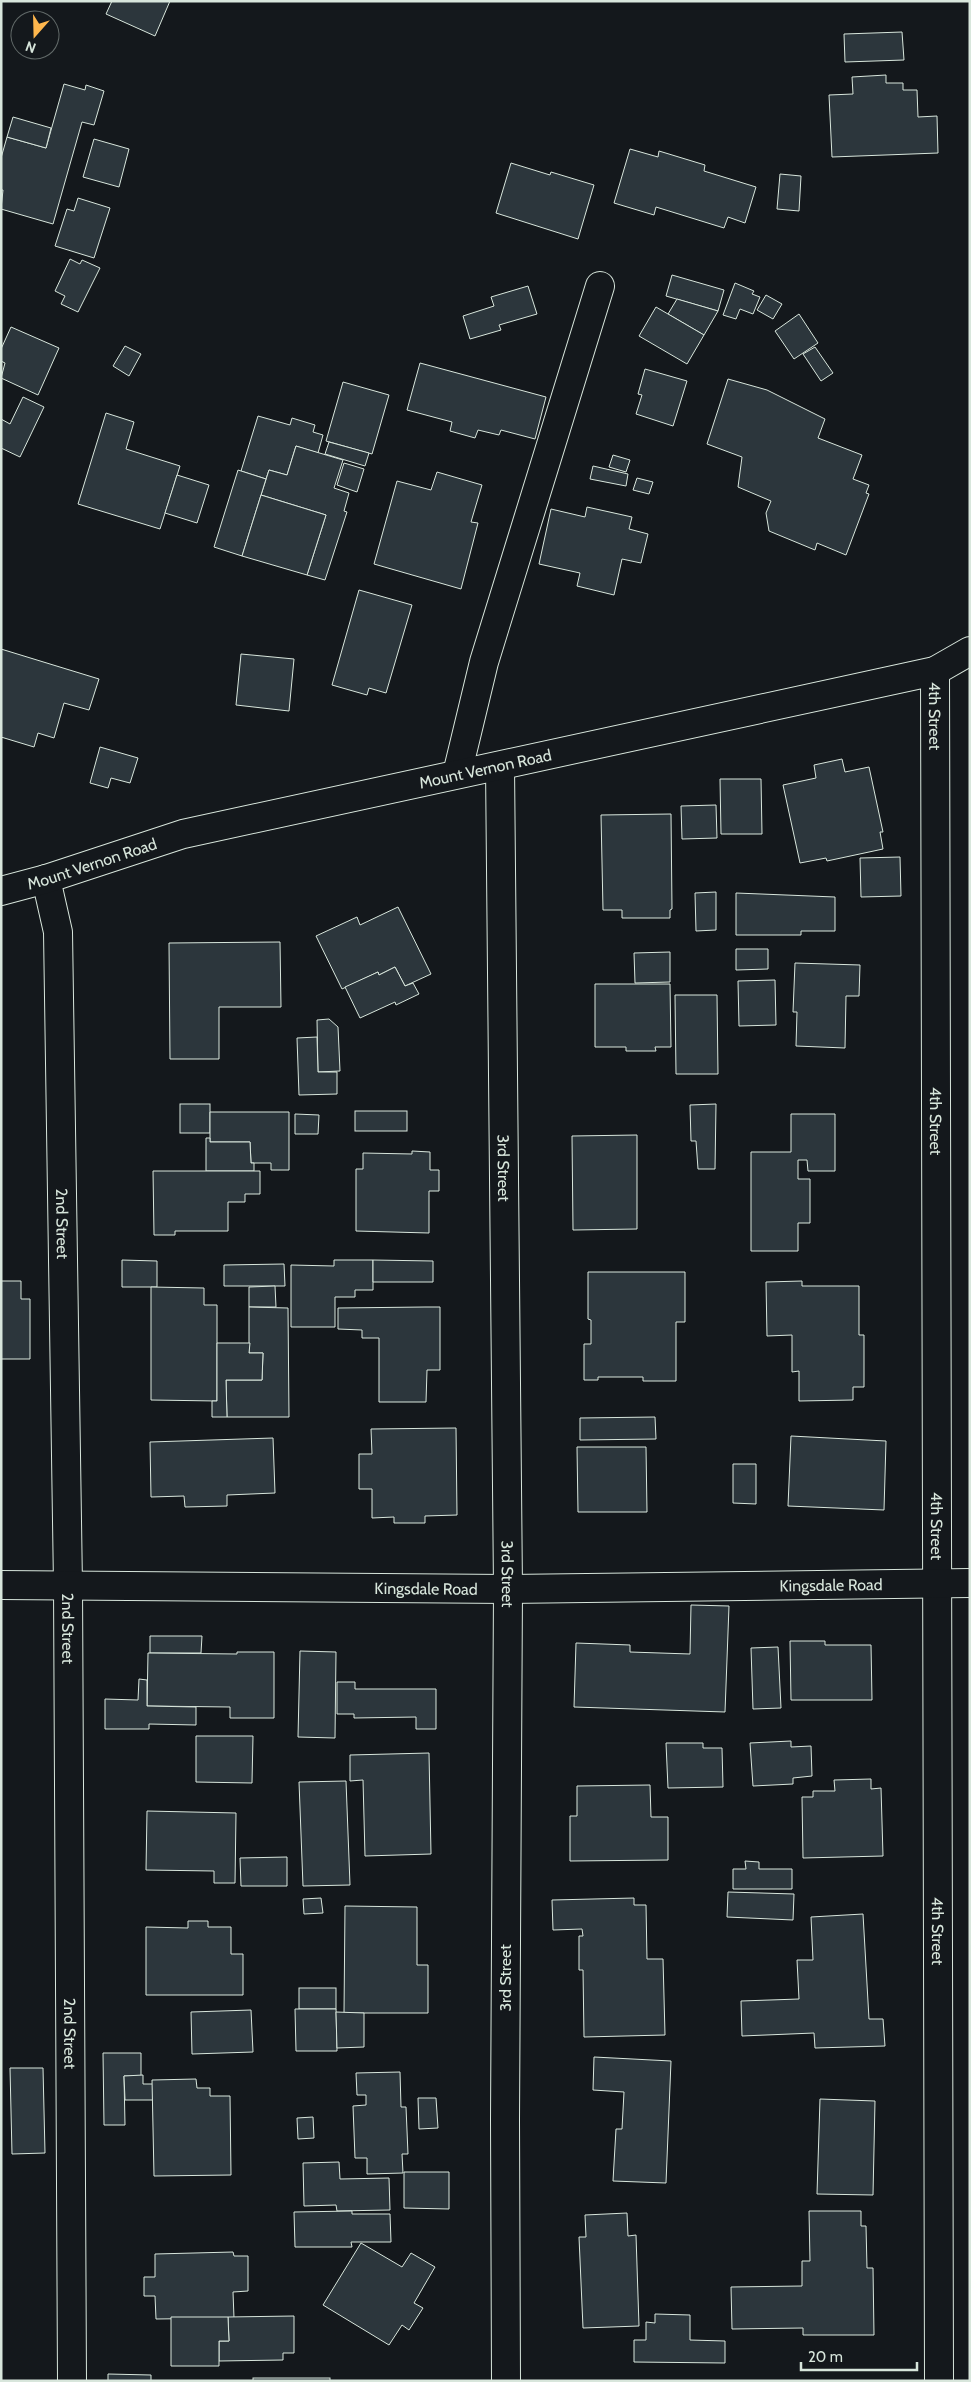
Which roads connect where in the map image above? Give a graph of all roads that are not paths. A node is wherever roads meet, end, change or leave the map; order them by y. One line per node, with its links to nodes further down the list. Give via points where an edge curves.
1 (600, 286): 5 (street, via 484,662)
2 (970, 651): 3 (street, Mount Vernon Road)
3 (935, 671): 4 (street, Mount Vernon Road); 9 (street, 4th Street)
4 (500, 766): 5 (street, Mount Vernon Road); 12 (street, 3rd Street)
5 (457, 774): 6 (street, Mount Vernon Road, via 183,834)
6 (46, 879): 7 (street, Mount Vernon Road); 11 (street, 2nd Street, via 58,932)
7 (1, 891)
8 (970, 1582): 9 (street, Kingsdale Road)
9 (938, 1583): 12 (street, Kingsdale Road); 15 (street, 4th Street)
10 (1, 1585): 11 (street, Kingsdale Road)
11 (68, 1586): 12 (street, Kingsdale Road); 13 (street, 2nd Street)
12 (508, 1589): 14 (street, 3rd Street, via 504,2120)
13 (72, 2381)
14 (506, 2381)
15 (939, 2381)

